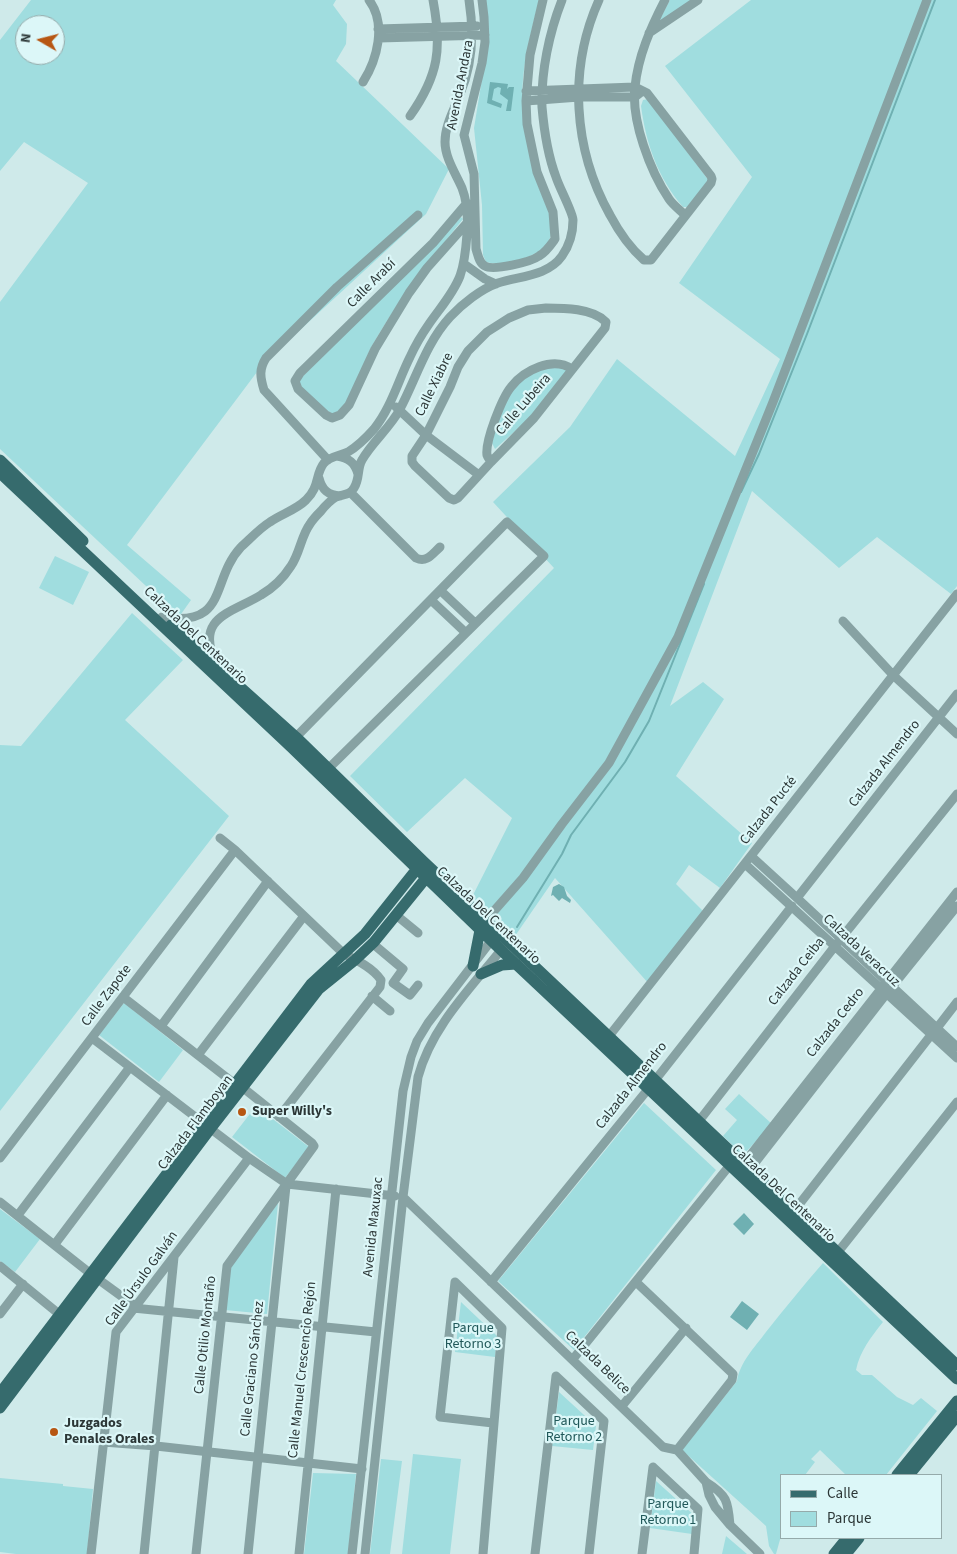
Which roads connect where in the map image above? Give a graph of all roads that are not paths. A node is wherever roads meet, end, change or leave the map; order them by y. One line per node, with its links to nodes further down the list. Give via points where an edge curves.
1 (369, 0): 14 (street, via 376,16)
2 (433, 0): 12 (street)
3 (469, 0): 11 (street, Avenida Andara)
4 (482, 0): 13 (street, Avenida Andara)
5 (543, 0): 20 (street, Avenida Andara, via 530,55)
6 (562, 0): 19 (street, via 551,35)
7 (599, 0): 22 (street, via 583,45)
8 (665, 0): 15 (street)
9 (698, 0): 15 (street)
10 (926, 0): 77 (street, via 773,402 678,637 610,763)
11 (472, 26): 12 (street); 13 (street); 16 (street, Avenida Andara)
12 (438, 27): 14 (street); 17 (street)
13 (485, 31): 16 (street); 26 (street, Avenida Andara, via 482,63 464,135 474,174)
14 (378, 33): 17 (street); 18 (street, via 371,69)
15 (649, 33): 21 (street, via 642,54)
16 (472, 36): 17 (street); 27 (street, Avenida Andara, via 468,69 447,128 445,143)
17 (439, 38): 25 (street, via 431,77)
18 (362, 82)
19 (542, 90): 20 (street); 22 (street); 24 (street)
20 (526, 91): 23 (street, Avenida Andara)
21 (637, 91): 22 (street); 29 (street, via 640,136 670,201); 29 (street, via 647,94 711,176 711,184)
22 (579, 92): 24 (street); 29 (street, via 580,122 591,174 623,239 644,260 651,260)
23 (526, 101): 24 (street); 26 (street, Avenida Andara, via 536,172 553,212 555,239 538,257 490,268 483,266 476,249)
24 (542, 101): 32 (street, via 555,176 573,218 571,238 562,256 548,270)
25 (410, 116)
26 (476, 199): 27 (street)
27 (465, 204): 30 (street, Avenida Andara); 30 (street, Calle Arabí, via 440,236 295,380 298,389 326,415 332,418 340,415 352,399 375,349 409,293)
28 (418, 215): 38 (street, via 337,287 262,364 260,376 264,390)
29 (685, 215)
30 (467, 223): 31 (street, Avenida Andara)
31 (464, 264): 32 (street); 35 (street, Avenida Andara, via 452,294 418,340)
32 (496, 284): 36 (street, via 450,317 439,331)
33 (606, 322): 34 (street, Calle Lubeira, via 605,328); 37 (street, Calle Xiabre, via 602,317 564,308 528,310 509,318 487,332 468,351)
34 (572, 369): 40 (street, Calle Lubeira, via 534,418); 40 (street, via 555,364 544,365 522,376 510,387 489,436 487,455)
35 (390, 403): 36 (street); 38 (street, Avenida Andara, via 375,428 363,440)
36 (400, 410): 37 (street); 42 (street, via 361,462)
37 (426, 435): 43 (street); 47 (street, Calle Xiabre, via 412,456 412,462)
38 (332, 458): 42 (street, via 344,457 351,461); 44 (street, via 320,470)
39 (0, 460): 52 (main road, Calzada Del Centenario)
40 (491, 462): 43 (street, Calle Lubeira)
41 (0, 473): 52 (main road, Calzada Del Centenario)
42 (358, 475): 45 (street)
43 (479, 475): 47 (street, Calle Lubeira)
44 (319, 478): 46 (street, via 326,492); 53 (street, via 314,493 304,502 269,522 240,548 213,603 200,615 178,620)
45 (350, 493): 46 (street); 48 (street, via 416,558 426,560)
46 (340, 496): 57 (street, via 309,525 292,566 278,582 252,601 223,614 215,624 209,644)
47 (454, 500)
48 (440, 547)
49 (440, 591): 51 (street); 55 (street); 55 (street, via 507,522 544,556)
50 (957, 594): 58 (street, Calzada Pucté)
51 (431, 600): 56 (street); 62 (street)
52 (145, 606): 53 (main road, Calzada Del Centenario); 68 (main road, Calzada Del Centenario, via 291,747)
53 (162, 617): 57 (main road, Calzada Del Centenario)
54 (843, 622): 58 (street)
55 (475, 623): 56 (street)
56 (466, 633): 63 (street)
57 (217, 666): 62 (main road, Calzada Del Centenario)
58 (894, 675): 60 (street); 67 (street, Calzada Pucté)
59 (957, 694): 60 (street, Calzada Almendro)
60 (939, 718): 61 (street); 72 (street, Calzada Almendro)
61 (957, 734)
62 (296, 737): 63 (main road, Calzada Del Centenario)
63 (329, 768): 68 (main road, Calzada Del Centenario)
64 (957, 794): 80 (street, Calzada Ceiba)
65 (220, 838): 66 (street)
66 (235, 850): 70 (street); 90 (street, Calle Zapote)
67 (748, 860): 72 (street, Calzada Veracruz); 73 (street, Calzada Veracruz); 98 (street, Calzada Pucté)
68 (420, 865): 69 (main road, Calzada Del Centenario); 83 (main road, Calzada Flamboyan, via 365,934)
69 (429, 874): 75 (main road, Calzada Flamboyan); 77 (main road, Calzada Del Centenario)
70 (268, 881): 76 (street); 95 (street)
71 (957, 892): 88 (street, Calzada Cedro)
72 (798, 898): 80 (street, Calzada Veracruz)
73 (792, 906): 80 (street, Calzada Veracruz); 103 (street, Calzada Almendro)
74 (957, 906): 88 (street, Calzada Cedro)
75 (396, 915): 78 (street); 81 (main road, Calzada Flamboyan)
76 (304, 916): 83 (street); 100 (street)
77 (483, 925): 79 (main road, Calzada Del Centenario); 86 (main road)
78 (418, 933)
79 (495, 936): 82 (main road, Calzada Del Centenario); 86 (street, Avenida Maxuxac)
80 (838, 942): 88 (street, Calzada Veracruz); 108 (street, Calzada Ceiba)
81 (372, 943): 84 (main road, Calzada Flamboyan); 87 (street, via 403,969 393,982 410,995)
82 (505, 946): 85 (main road, Calzada Del Centenario); 86 (street, Avenida Maxuxac); 98 (main road, Calzada Del Centenario)
83 (344, 954): 84 (street); 104 (main road, Calzada Flamboyan, via 312,984)
84 (355, 960): 89 (street, via 381,980 380,987); 104 (main road, Calzada Flamboyan, via 319,989)
85 (516, 964): 86 (main road); 98 (main road, Calzada Del Centenario)
86 (477, 970): 92 (street, Avenida Maxuxac); 94 (street, Avenida Maxuxac)
87 (418, 985)
88 (886, 987): 96 (street, Calzada Veracruz); 112 (street, Calzada Cedro)
89 (372, 996): 93 (street); 107 (street)
90 (123, 997): 95 (street); 97 (street, Calle Zapote)
91 (957, 1002): 96 (street)
92 (441, 1006): 94 (street); 115 (street, Avenida Maxuxac, via 417,1041 411,1057 403,1091)
93 (390, 1011)
94 (451, 1014): 116 (street, Avenida Maxuxac, via 428,1046 418,1077)
95 (161, 1026): 100 (street)
96 (934, 1032): 99 (street, Calzada Veracruz); 101 (street, Calzada Veracruz); 118 (street)
97 (92, 1038): 102 (street); 110 (street, Calle Zapote)
98 (606, 1041): 103 (main road, Calzada Del Centenario)
99 (957, 1048)
100 (198, 1055): 104 (street)
101 (957, 1058)
102 (130, 1067): 105 (street); 119 (street)
103 (652, 1084): 108 (main road, Calzada Del Centenario); 112 (main road, Calzada Del Centenario); 125 (street, Calzada Almendro)
104 (238, 1086): 107 (street); 109 (main road, Calzada Flamboyan)
105 (167, 1096): 109 (street); 120 (street)
106 (957, 1102): 121 (street)
107 (279, 1117): 113 (street, Calle Otilio Montaño, via 314,1146)
108 (698, 1121): 112 (main road, Calzada Del Centenario)
109 (208, 1126): 111 (street); 124 (main road, Calzada Flamboyan)
110 (0, 1158)
111 (249, 1158): 113 (street); 122 (street, Calle Úrsulo Galván)
112 (741, 1169): 118 (main road, Calzada Del Centenario); 126 (street, Calzada Cedro); 139 (main road, Calzada Del Centenario)
113 (286, 1185): 114 (street); 131 (street, Calle Otilio Montaño, via 226,1266); 133 (street, Calle Graciano Sánchez)
114 (336, 1189): 115 (street); 134 (street, Calle Manuel Crescencio Rejón)
115 (391, 1196): 116 (street); 136 (street, Avenida Maxuxac)
116 (403, 1197): 125 (street, Calzada Belice); 163 (street, Avenida Maxuxac)
117 (0, 1202): 119 (street)
118 (794, 1210): 121 (main road, Calzada Del Centenario)
119 (18, 1215): 120 (street)
120 (55, 1244): 124 (street)
121 (838, 1252): 138 (main road, Calzada Del Centenario)
122 (174, 1257): 128 (street, Calle Úrsulo Galván); 129 (street)
123 (0, 1266): 127 (street)
124 (94, 1277): 128 (street); 132 (main road, Calzada Flamboyan)
125 (491, 1282): 137 (street, Calzada Belice)
126 (636, 1282): 135 (street); 137 (street, Calzada Cedro)
127 (23, 1284): 130 (street); 132 (street)
128 (134, 1307): 129 (street); 146 (street, Calle Úrsulo Galván, via 116,1332)
129 (169, 1312): 131 (street); 147 (street)
130 (0, 1314)
131 (221, 1316): 133 (street); 149 (street, Calle Otilio Montaño)
132 (64, 1318): 140 (main road, Calzada Flamboyan); 143 (main road, Calzada Flamboyan)
133 (272, 1322): 134 (street); 150 (street, Calle Graciano Sánchez)
134 (323, 1327): 136 (street); 151 (street, Calle Manuel Crescencio Rejón)
135 (686, 1328): 142 (street); 148 (street, via 733,1374 732,1380)
136 (376, 1332): 152 (street, Avenida Maxuxac)
137 (573, 1359): 142 (street, Calzada Belice)
138 (957, 1365)
139 (957, 1379)
140 (0, 1393)
141 (957, 1401): 153 (main road)
142 (622, 1406): 148 (street, Calzada Belice, via 663,1447)
143 (0, 1408)
144 (957, 1416): 154 (main road)
145 (493, 1423): 145 (street, via 440,1417 455,1282 502,1328); 164 (street)
146 (103, 1442): 147 (street); 157 (street, Calle Úrsulo Galván)
147 (156, 1446): 149 (street); 158 (street)
148 (677, 1450): 169 (street, Calzada Belice, via 706,1482 718,1490 728,1504 730,1525)
149 (208, 1452): 150 (street); 159 (street, Calle Otilio Montaño)
150 (258, 1458): 151 (street); 160 (street, Calle Graciano Sánchez)
151 (307, 1462): 152 (street); 161 (street, Calle Manuel Crescencio Rejón)
152 (362, 1469): 162 (street, Avenida Maxuxac)
153 (899, 1474)
154 (910, 1474)
155 (846, 1539): 170 (main road)
156 (858, 1539): 171 (main road)
157 (91, 1554)
158 (144, 1554)
159 (196, 1554)
160 (248, 1554)
161 (299, 1554)
162 (352, 1554)
163 (365, 1554)
164 (483, 1554)
165 (535, 1554): 166 (street, via 556,1376 604,1421)
166 (589, 1554)
167 (642, 1554): 168 (street, via 653,1467 698,1509)
168 (694, 1554)
169 (760, 1554)
170 (834, 1554)
171 (846, 1554)

